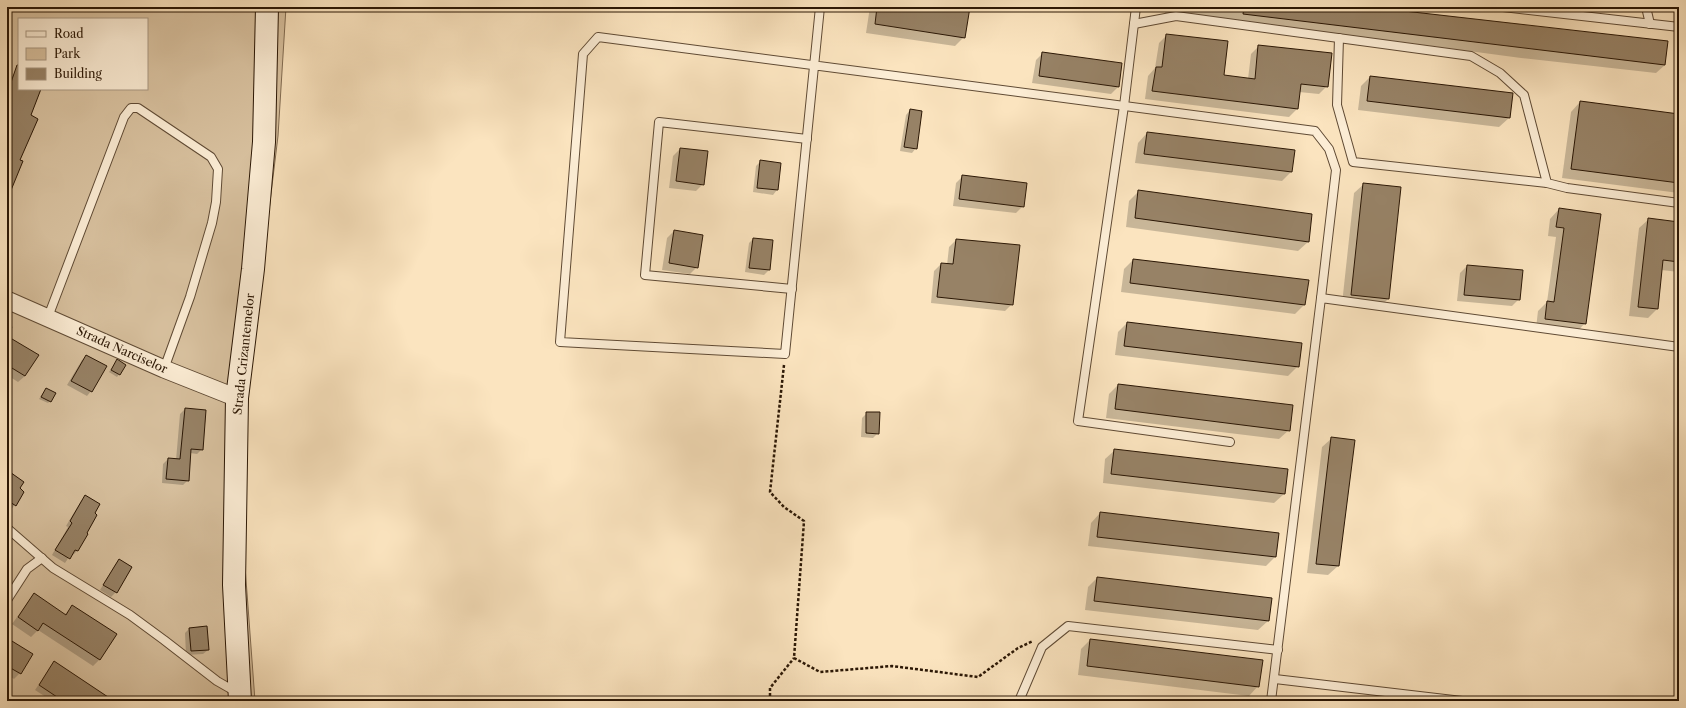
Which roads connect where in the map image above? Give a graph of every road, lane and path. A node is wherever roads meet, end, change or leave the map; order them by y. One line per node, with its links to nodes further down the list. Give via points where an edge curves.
1 (267, 7): 22 (street, Strada Crizantemelor, via 264,142 253,269)
2 (820, 7): 10 (lane)
3 (1136, 7): 6 (lane)
4 (1503, 7): 7 (lane)
5 (1646, 7): 7 (lane)
6 (1134, 24): 9 (lane, via 1176,16); 11 (lane)
7 (1650, 24): 8 (lane)
8 (1679, 27)
9 (1339, 38): 13 (lane, via 1471,56 1500,73 1524,95); 13 (lane, via 1337,104 1353,162)
10 (814, 65): 11 (lane); 12 (lane); 20 (lane, via 598,37 583,54 560,342)
11 (1124, 106): 16 (lane, via 1315,131 1329,149 1336,170); 23 (lane, via 1078,421)
12 (807, 139): 15 (lane); 15 (lane, via 659,122 645,275)
13 (1547, 183): 14 (lane)
14 (1679, 202)
15 (792, 289): 20 (lane)
16 (1321, 298): 19 (lane); 28 (lane)
17 (7, 300): 18 (street, Strada Narciselor)
18 (48, 317): 21 (street, Strada Narciselor); 21 (lane, via 124,117 131,108 138,108 211,157 218,169 216,202 210,231)
19 (1679, 347)
20 (786, 354): 29 (path, via 770,492 784,507 804,521)
21 (164, 369): 22 (street, Strada Narciselor)
22 (237, 398): 31 (street, Strada Crizantemelor, via 234,585)
23 (1230, 442)
24 (7, 528): 25 (lane)
25 (42, 558): 26 (lane, via 27,569); 31 (lane, via 53,568 130,615)
26 (7, 600)
27 (1039, 638): 29 (path, via 1018,648 978,677 892,666 820,672)
28 (1278, 650): 30 (lane); 33 (lane, via 1068,626 1042,647)
29 (794, 658): 32 (path, via 770,688)
30 (1275, 679): 34 (lane); 35 (lane)
31 (240, 698)
32 (770, 701)
33 (1019, 701)
34 (1271, 701)
35 (1462, 701)

